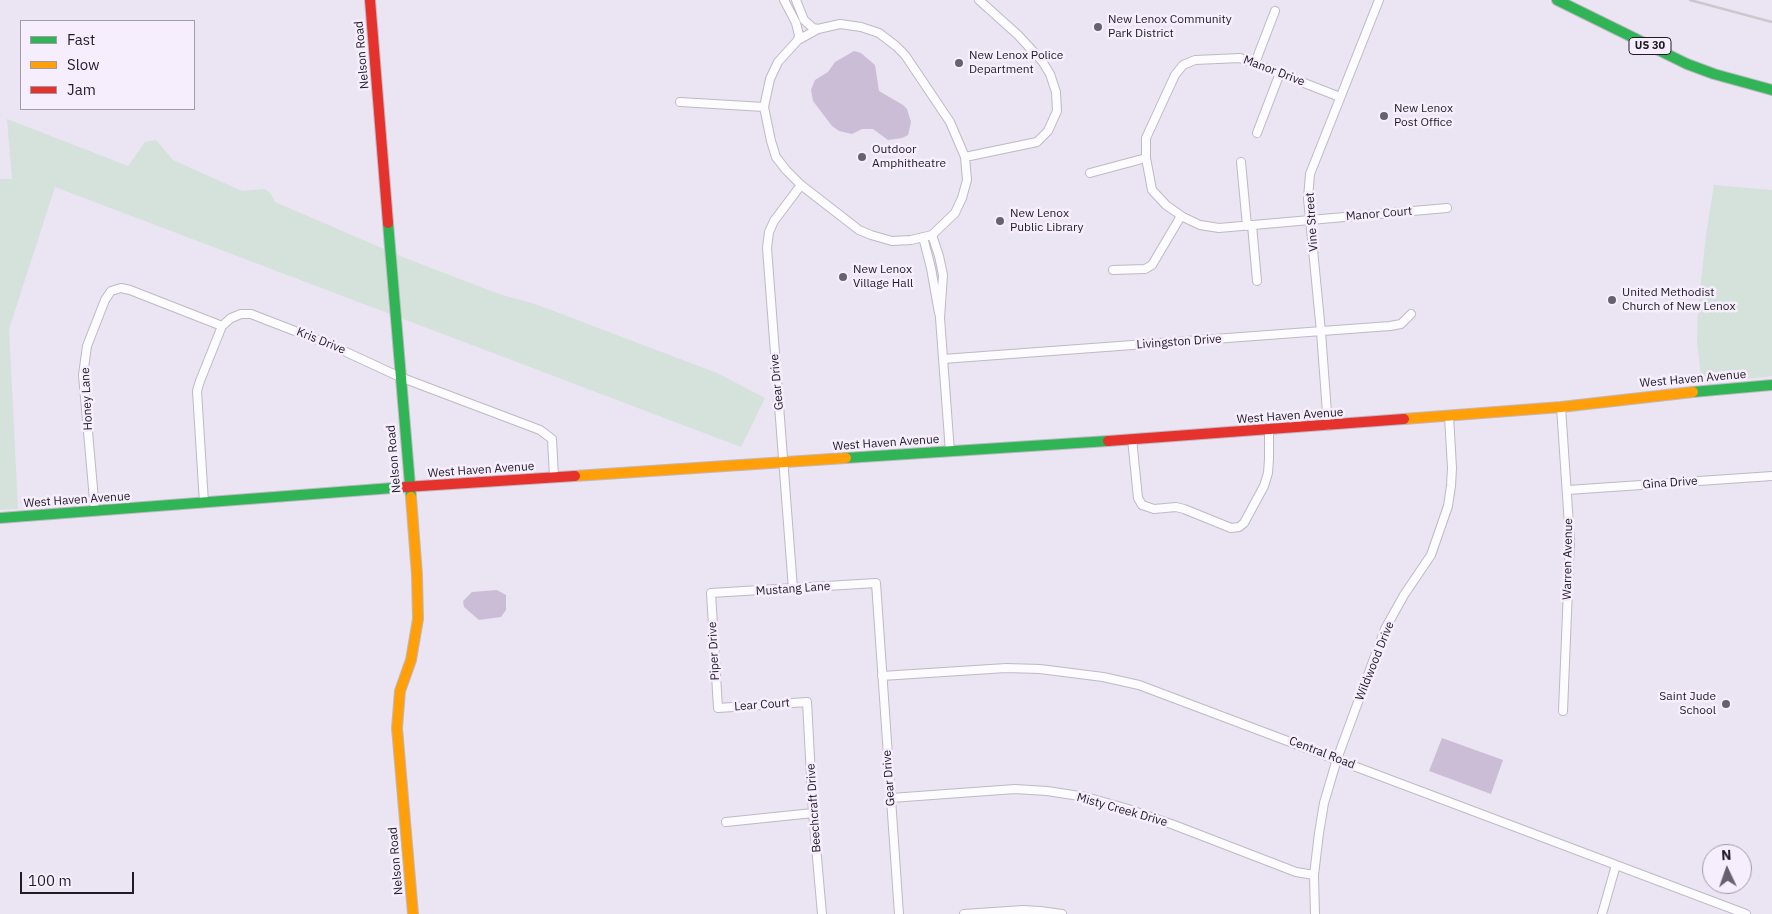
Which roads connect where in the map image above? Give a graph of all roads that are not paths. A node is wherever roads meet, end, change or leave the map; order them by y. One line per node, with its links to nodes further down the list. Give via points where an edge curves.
1 (370, 0): 35 (street, Nelson Road)
2 (784, 0): 9 (street, via 796,23)
3 (796, 0): 8 (street, via 804,20)
4 (979, 0): 17 (street, via 1042,61 1056,92 1057,111 1048,130 1037,142)
5 (1378, 0): 13 (street, Vine Street)
6 (1558, 0): 12 (street, US 30, via 1687,64)
7 (1274, 11): 10 (street)
8 (818, 30): 9 (street); 17 (street, via 840,24 861,27 879,33 896,46 950,122)
9 (798, 40): 15 (street, via 778,62 770,79)
10 (1255, 63): 11 (street, Manor Drive); 18 (street, Manor Drive, via 1229,57 1195,60 1183,65 1175,75 1146,138)
11 (1280, 73): 13 (street, Manor Drive); 16 (street)
12 (1772, 90)
13 (1340, 97): 24 (street, Vine Street, via 1310,174 1308,198)
14 (680, 102): 15 (street)
15 (764, 107): 21 (street, via 776,157)
16 (1257, 132)
17 (965, 157): 26 (street, via 967,180 962,198 955,213)
18 (1146, 158): 20 (street); 23 (street, Manor Drive, via 1152,190)
19 (1241, 162): 25 (street)
20 (1090, 173)
21 (801, 185): 27 (street, via 859,230 892,241); 43 (street, Gear Drive, via 774,221 766,248)
22 (1448, 208): 24 (street, Manor Court)
23 (1181, 216): 25 (street, Manor Drive, via 1200,225 1219,228); 28 (street, via 1152,265 1145,269)
24 (1311, 220): 25 (street, Manor Drive); 33 (street, Vine Street)
25 (1249, 225): 29 (street)
26 (932, 235): 27 (street); 31 (street, via 943,275)
27 (923, 237): 31 (street)
28 (1113, 270)
29 (1257, 282)
30 (1411, 314): 33 (street, Livingston Drive, via 1401,324)
31 (940, 318): 34 (street)
32 (222, 326): 35 (street, Kris Drive, via 231,318 251,314); 48 (street, via 197,391); 49 (street, Honey Lane, via 130,290 111,291 87,346 84,375)
33 (1321, 332): 34 (street, Livingston Drive); 39 (street, Vine Street)
34 (943, 359): 42 (street)
35 (400, 376): 45 (street, Kris Drive, via 540,430 552,440); 46 (street, Nelson Road)
36 (1772, 385): 37 (street, West Haven Avenue)
37 (1561, 406): 38 (street, West Haven Avenue); 47 (street, Warren Avenue)
38 (1449, 416): 39 (street, West Haven Avenue); 58 (street, Wildwood Drive, via 1451,486 1442,526 1432,555 1385,629)
39 (1328, 426): 40 (street, West Haven Avenue)
40 (1268, 430): 41 (street, West Haven Avenue); 41 (street, via 1270,459 1264,486 1244,523 1231,528 1176,507 1154,509 1142,505 1138,498)
41 (1132, 438): 42 (street, West Haven Avenue)
42 (950, 452): 43 (street, West Haven Avenue)
43 (784, 462): 45 (street, West Haven Avenue); 52 (street, Gear Drive)
44 (1772, 476): 47 (street, Gina Drive)
45 (554, 478): 46 (street, West Haven Avenue)
46 (409, 487): 48 (street, West Haven Avenue); 65 (street, Nelson Road, via 418,619 411,660 400,691 397,728)
47 (1568, 490): 57 (street, Warren Avenue, via 1570,540)
48 (204, 503): 49 (street, West Haven Avenue)
49 (95, 511): 50 (street, West Haven Avenue)
50 (0, 518)
51 (876, 583): 52 (street, Mustang Lane); 54 (street, Gear Drive)
52 (793, 589): 53 (street, Mustang Lane)
53 (711, 593): 56 (street, Piper Drive)
54 (882, 676): 58 (street, Central Road, via 1015,668 1103,676 1139,685); 59 (street, Gear Drive)
55 (807, 702): 56 (street, Lear Court); 60 (street, Beechcraft Drive)
56 (718, 708)
57 (1563, 711)
58 (1337, 759): 62 (street, Central Road); 63 (street, Wildwood Drive, via 1324,803)
59 (891, 798): 63 (street, Misty Creek Drive, via 1015,789 1086,797 1174,825 1296,872); 67 (street, Gear Drive)
60 (813, 813): 61 (street); 66 (street, Beechcraft Drive)
61 (726, 822)
62 (1616, 865): 64 (street, Central Road); 71 (street)
63 (1314, 875): 70 (street, Wildwood Drive)
64 (1728, 911): 72 (street, Central Road)
65 (413, 914)
66 (822, 914)
67 (899, 914)
68 (964, 914): 69 (street, via 1022,910)
69 (1062, 914)
70 (1315, 914)
71 (1602, 914)
72 (1746, 914)

